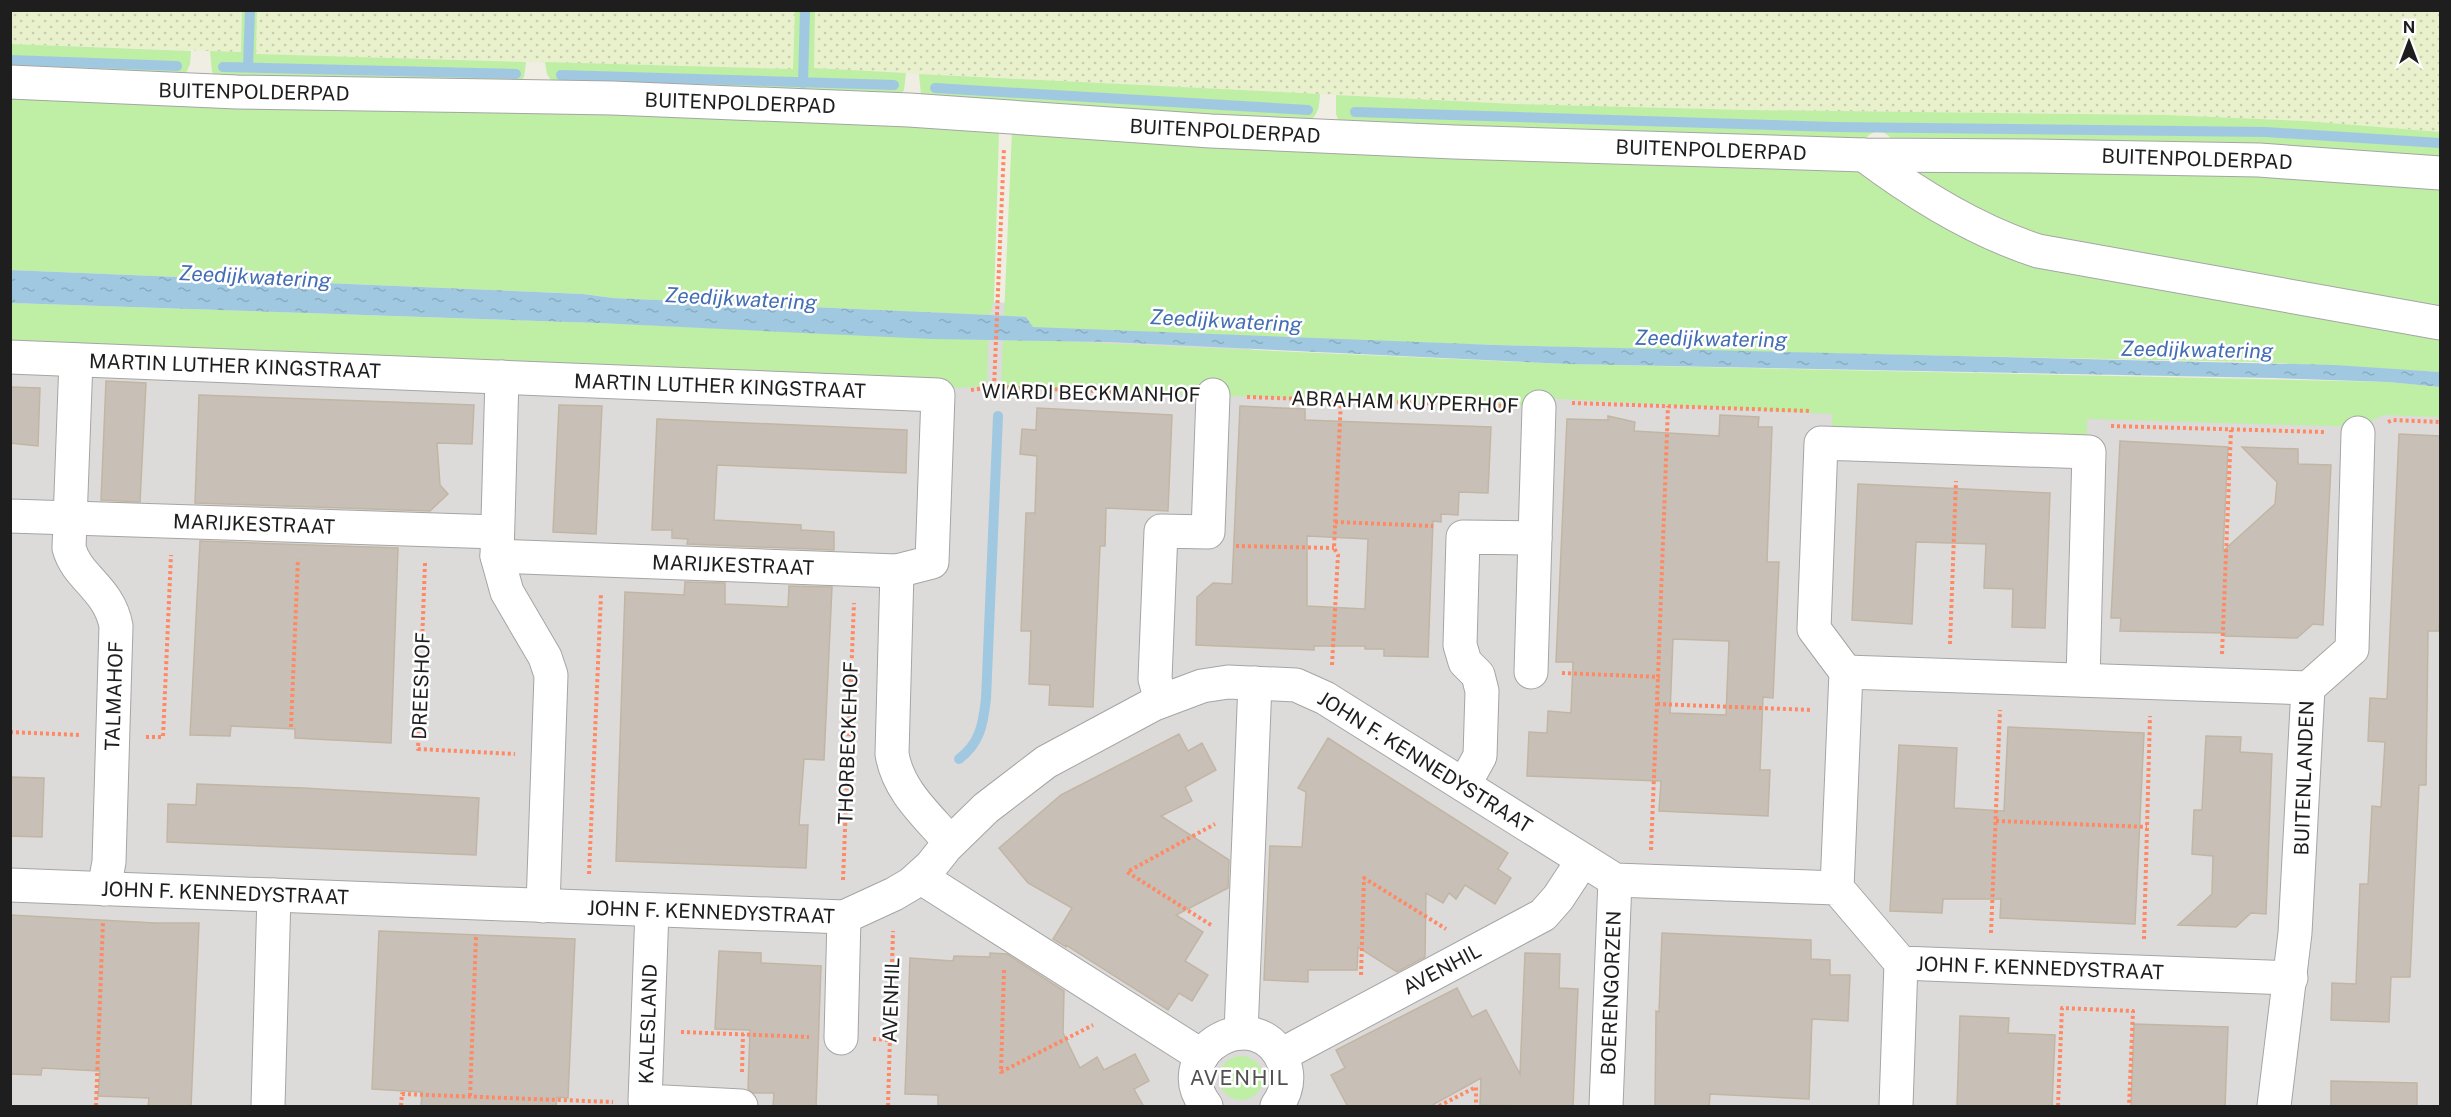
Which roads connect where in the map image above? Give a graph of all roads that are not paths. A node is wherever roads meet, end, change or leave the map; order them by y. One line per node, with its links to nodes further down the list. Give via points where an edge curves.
1 (10, 82): 2 (street, BUITENPOLDERPAD, via 237,92 612,98 909,110 1442,142)
2 (1864, 155): 3 (street, BUITENPOLDERPAD, via 2259,160); 4 (street, via 1953,212 2038,250)
3 (2440, 172)
4 (2440, 323)
5 (10, 357): 6 (street, MARTIN LUTHER KINGSTRAAT)
6 (76, 360): 7 (street, MARTIN LUTHER KINGSTRAAT); 12 (street, MARTIN LUTHER KINGSTRAAT)
7 (502, 377): 14 (street); 15 (street, MARTIN LUTHER KINGSTRAAT, via 938,395)
8 (1213, 395): 22 (street, WIARDI BECKMANHOF, via 1208,532 1161,531 1155,679)
9 (1539, 408): 13 (street, ABRAHAM KUYPERHOF)
10 (2358, 434): 21 (street, BUITENLANDEN, via 2352,650)
11 (10, 516): 12 (street, MARIJKESTRAAT)
12 (70, 518): 14 (street, MARIJKESTRAAT, via 427,530); 30 (street, TALMAHOF, via 71,556 104,595 116,626 109,862)
13 (1535, 538): 17 (street, ABRAHAM KUYPERHOF); 23 (street, via 1463,537 1460,645 1465,662 1478,675 1482,692 1480,756)
14 (497, 544): 16 (street, MARIJKESTRAAT, via 603,560); 32 (street, via 507,592 551,675)
15 (932, 562): 16 (street, MARIJKESTRAAT)
16 (897, 571): 24 (street, via 894,767 906,791)
17 (1531, 672)
18 (1846, 672): 19 (street); 19 (street, via 1814,629 1821,443 2089,452); 29 (street)
19 (2083, 680): 21 (street)
20 (1255, 683): 22 (street, JOHN F. KENNEDYSTRAAT, via 1215,683); 23 (street, JOHN F. KENNEDYSTRAAT, via 1296,685 1330,701); 37 (street)
21 (2308, 688): 36 (street, BUITENLANDEN)
22 (1161, 701): 24 (street, JOHN F. KENNEDYSTRAAT, via 1046,762 986,807)
23 (1464, 785): 25 (street, JOHN F. KENNEDYSTRAAT)
24 (950, 842): 28 (street, JOHN F. KENNEDYSTRAAT)
25 (1583, 860): 26 (street, JOHN F. KENNEDYSTRAAT); 39 (street, AVENHIL, via 1543,915)
26 (1615, 880): 29 (street, JOHN F. KENNEDYSTRAAT); 46 (street, BOERENGORZEN)
27 (10, 885): 30 (street, JOHN F. KENNEDYSTRAAT)
28 (907, 885): 34 (street, JOHN F. KENNEDYSTRAAT); 40 (street, via 1005,930)
29 (1837, 888): 35 (street, JOHN F. KENNEDYSTRAAT)
30 (104, 889): 31 (street, JOHN F. KENNEDYSTRAAT)
31 (274, 895): 32 (street, JOHN F. KENNEDYSTRAAT); 45 (street)
32 (543, 906): 33 (street, JOHN F. KENNEDYSTRAAT)
33 (652, 910): 34 (street, JOHN F. KENNEDYSTRAAT); 43 (street, KALESLAND, via 645,1101)
34 (844, 917): 38 (street)
35 (1901, 963): 36 (street, JOHN F. KENNEDYSTRAAT); 47 (street)
36 (2291, 978): 48 (street, BUITENLANDEN)
37 (1241, 1033): 39 (street, via 1257,1035); 40 (street, via 1212,1043)
38 (841, 1038)
39 (1281, 1055): 42 (street, via 1286,1069)
40 (1202, 1056): 41 (street, via 1197,1069)
41 (1198, 1104)
42 (1285, 1104)
43 (681, 1105): 44 (street, KALESLAND)
44 (741, 1106)
45 (268, 1107)
46 (1606, 1107)
47 (1896, 1107)
48 (2274, 1107)

